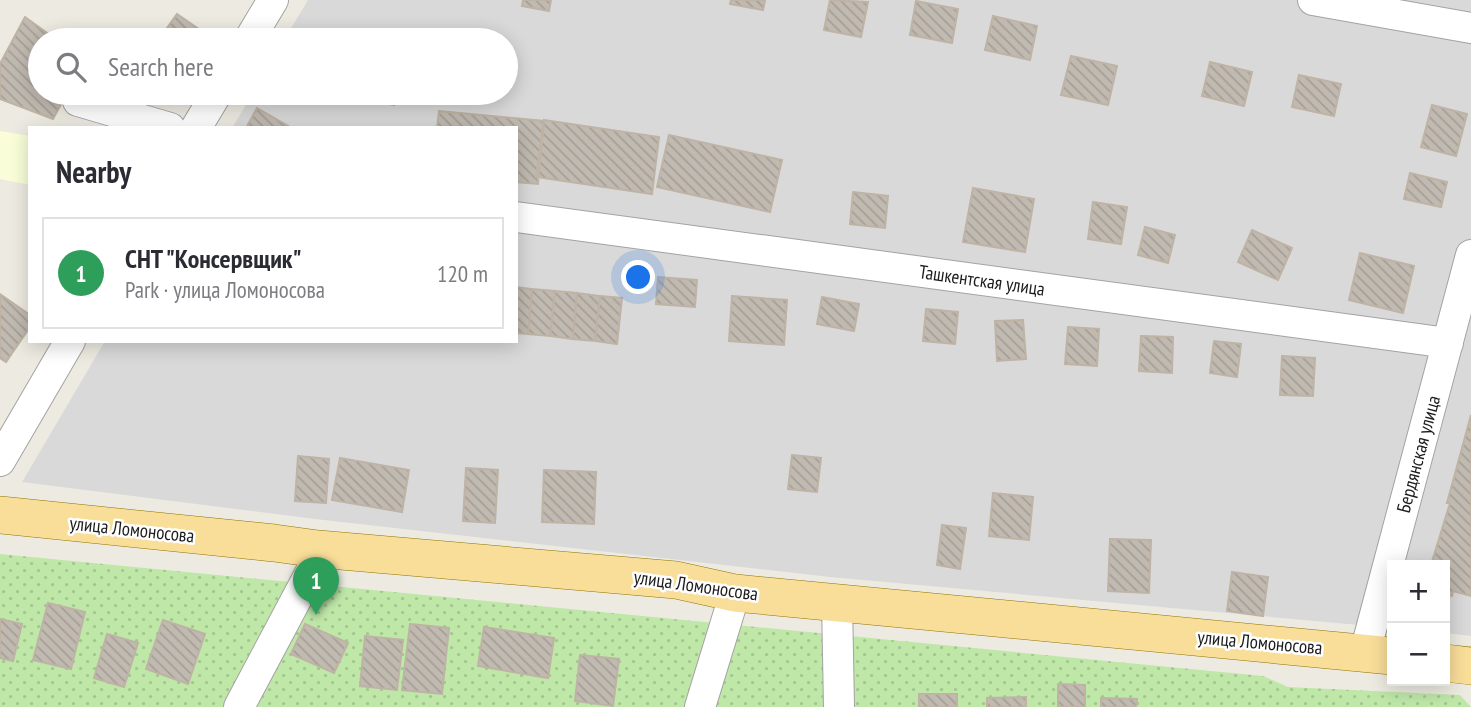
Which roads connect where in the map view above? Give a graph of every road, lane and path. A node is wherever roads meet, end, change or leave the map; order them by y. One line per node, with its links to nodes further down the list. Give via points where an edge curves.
1 (273, 0): 3 (street)
2 (1312, 0): 4 (street)
3 (256, 28)
4 (1471, 28)
5 (92, 105): 7 (street)
6 (210, 105): 8 (street)
7 (163, 126)
8 (197, 126)
9 (518, 218): 11 (street, Ташкентская улица)
10 (1471, 256): 11 (street, Бердянская улица)
11 (1456, 341): 18 (street, Бердянская улица)
12 (69, 343): 13 (street)
13 (0, 461)
14 (0, 516): 15 (main road, улица Ломоносова)
15 (324, 550): 16 (main road, улица Ломоносова, via 676,580); 21 (street)
16 (735, 593): 17 (main road, улица Ломоносова); 22 (street)
17 (837, 601): 18 (main road, улица Ломоносова); 23 (street)
18 (1379, 654)
19 (1450, 664): 20 (main road)
20 (1471, 666)
21 (239, 707)
22 (700, 707)
23 (839, 707)

